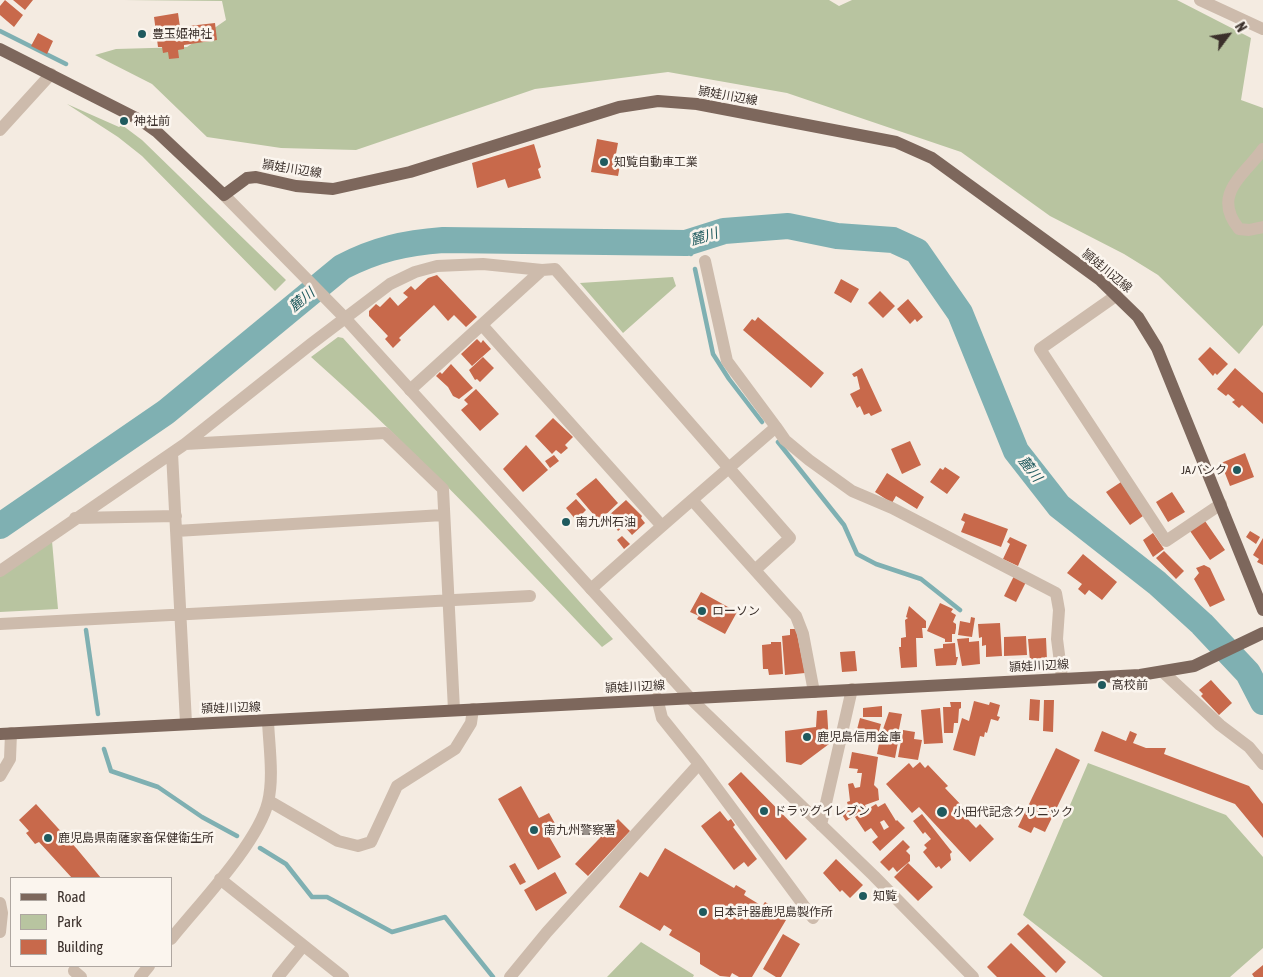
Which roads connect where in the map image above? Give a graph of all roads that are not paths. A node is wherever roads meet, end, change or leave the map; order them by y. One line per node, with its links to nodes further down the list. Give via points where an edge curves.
1 (1200, 0): 2 (street)
2 (1263, 29)
3 (0, 49): 4 (main road)
4 (51, 74): 5 (street); 7 (main road, via 142,121)
5 (0, 130)
6 (1263, 149): 8 (street, via 1237,178 1227,198 1230,217 1239,229)
7 (224, 195): 11 (main road, 頴娃川辺線, via 248,178 256,177 296,186 333,189 410,172 619,107 658,101 696,104 896,142 925,155); 12 (street)
8 (1263, 227)
9 (705, 261): 15 (street, via 727,362)
10 (542, 270): 12 (street, via 483,264 437,266 390,284); 13 (street); 18 (street, via 555,269)
11 (1117, 295): 20 (main road, 頴娃川辺線, via 1138,317 1157,348); 20 (street, via 1040,349 1166,541)
12 (342, 315): 14 (street); 16 (street)
13 (482, 325): 14 (street); 24 (street)
14 (410, 390): 28 (street)
15 (776, 427): 18 (street); 36 (street, via 809,460 852,490 1056,593)
16 (185, 444): 17 (street); 21 (street, via 385,433 443,488)
17 (172, 453): 22 (street); 23 (street)
18 (728, 466): 19 (street); 26 (street, via 790,538)
19 (693, 501): 24 (street); 26 (street)
20 (1221, 504): 31 (main road, 頴娃川辺線)
21 (442, 515): 25 (street); 30 (street)
22 (176, 516): 23 (street); 25 (street)
23 (75, 518): 27 (street)
24 (661, 525): 28 (street)
25 (176, 531): 32 (street)
26 (755, 570): 38 (street, via 796,616 803,634)
27 (0, 571)
28 (591, 590): 40 (street)
29 (530, 596): 30 (street)
30 (448, 601): 32 (street); 42 (street)
31 (1263, 610)
32 (179, 615): 33 (street); 44 (street)
33 (0, 624)
34 (1263, 633): 35 (main road, 頴娃川辺線, via 1194,666)
35 (1163, 672): 36 (main road, 頴娃川辺線); 47 (street, via 1220,725 1250,747)
36 (1062, 678): 37 (main road, 頴娃川辺線)
37 (852, 689): 38 (main road, 頴娃川辺線); 50 (street)
38 (814, 692): 40 (main road, 頴娃川辺線)
39 (657, 698): 40 (main road, 頴娃川辺線); 41 (main road, 頴娃川辺線); 46 (street, via 662,718)
40 (691, 699): 50 (street)
41 (473, 709): 42 (main road, 頴娃川辺線); 49 (street, via 471,723 455,748 397,786 372,842 358,846 338,841)
42 (454, 710): 43 (main road, 頴娃川辺線)
43 (268, 721): 44 (main road, 頴娃川辺線); 49 (street)
44 (186, 723): 45 (main road, 頴娃川辺線)
45 (6, 734): 48 (street, via 10,759)
46 (699, 764): 53 (street); 61 (street)
47 (1263, 764)
48 (0, 776)
49 (269, 800): 51 (street, via 260,826)
50 (821, 825): 62 (street)
51 (220, 879): 55 (street); 56 (street)
52 (0, 903): 54 (street)
53 (813, 918)
54 (0, 932)
55 (172, 938)
56 (303, 946): 59 (street); 60 (street)
57 (148, 967): 58 (street)
58 (140, 977)
59 (278, 977)
60 (343, 977)
61 (510, 977)
62 (973, 977)

